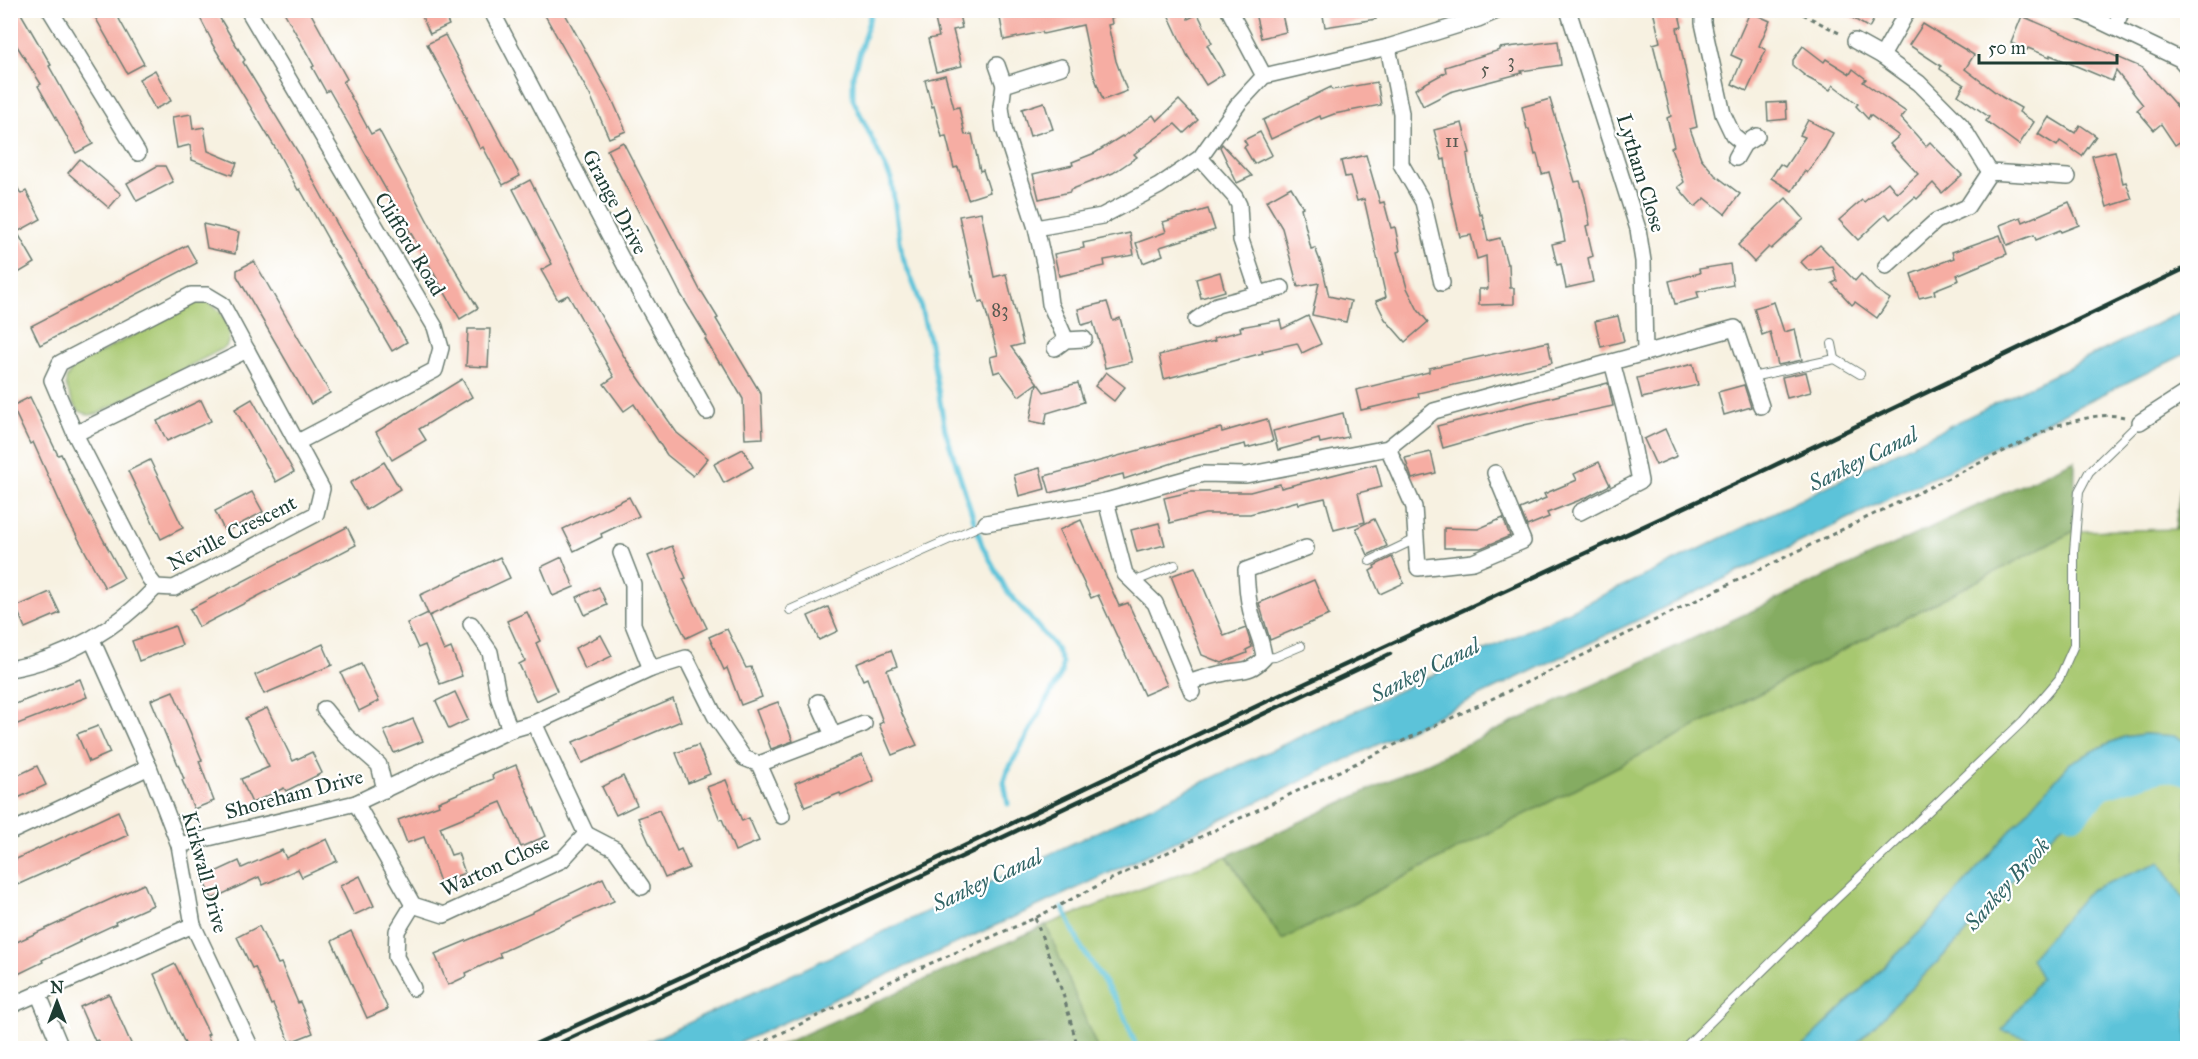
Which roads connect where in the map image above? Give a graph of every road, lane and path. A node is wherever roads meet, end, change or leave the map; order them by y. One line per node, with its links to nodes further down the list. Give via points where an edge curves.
1 (50, 10): 21 (street)
2 (248, 10): 45 (street, Clifford Road, via 435,327 441,348 435,370)
3 (491, 10): 42 (street, Grange Drive)
4 (1229, 10): 19 (street)
5 (1499, 10): 14 (street)
6 (1568, 10): 35 (street, Lytham Close, via 1638,228 1643,261)
7 (1703, 10): 23 (street, via 1723,114 1733,135 1751,140)
8 (1795, 10): 13 (path)
9 (1908, 10): 15 (street)
10 (2077, 10): 12 (street)
11 (2122, 10): 12 (street)
12 (2115, 27): 18 (street, via 2180,58)
13 (1855, 41): 15 (street)
14 (1388, 47): 19 (street); 28 (street, via 1401,112 1401,164 1423,202)
15 (1882, 56): 24 (street, via 1919,83 1960,125)
16 (998, 65): 20 (street)
17 (1062, 67): 20 (street)
18 (2187, 68)
19 (1264, 76): 22 (street, via 1239,103)
20 (1004, 85): 26 (street, via 1004,129)
21 (138, 153)
22 (1200, 158): 26 (street, via 1159,186 1102,216); 30 (street, via 1239,206 1241,240)
23 (1736, 158)
24 (1990, 172): 25 (street); 27 (street, via 1968,207 1936,221)
25 (2068, 177)
26 (1036, 228): 32 (street, via 1060,344)
27 (1886, 266)
28 (1443, 283)
29 (1282, 288): 30 (street)
30 (1259, 294): 31 (street, via 1217,305)
31 (1196, 320)
32 (1084, 339)
33 (1832, 344): 36 (lane)
34 (247, 350): 44 (street); 44 (street, Neville Crescent, via 222,304 207,295 191,295 60,363 52,380); 45 (street, Neville Crescent)
35 (1645, 352): 37 (street); 39 (street, via 1735,328)
36 (1835, 359): 38 (lane); 39 (lane)
37 (1612, 362): 46 (street, via 1434,411); 49 (street, via 1640,481)
38 (1860, 374)
39 (1752, 377): 41 (street)
40 (2187, 391): 43 (street)
41 (1761, 406)
42 (707, 412)
43 (2140, 422): 81 (path, via 2094,415 2058,425); 90 (lane, via 2090,472 2079,490 2074,551 2074,645 2059,679 2023,721)
44 (75, 434): 57 (street, Neville Crescent)
45 (298, 442): 57 (street, Neville Crescent, via 322,489 316,514 174,588)
46 (1388, 448): 48 (street, via 1246,476 1203,474); 51 (street, via 1414,507)
47 (1495, 473): 51 (street, via 1523,540 1473,562 1418,568)
48 (1106, 501): 50 (street); 56 (street, via 1125,574)
49 (1580, 512)
50 (986, 523): 58 (lane)
51 (1416, 539): 54 (lane)
52 (1306, 548): 62 (street, via 1246,570 1247,595)
53 (621, 553): 64 (street, via 633,584 633,624)
54 (1370, 561)
55 (1175, 565): 56 (lane)
56 (1133, 582): 62 (street, via 1155,603 1190,687 1228,672 1244,672)
57 (156, 587): 60 (street)
58 (790, 610)
59 (471, 624): 69 (street, via 490,652 499,699)
60 (92, 640): 63 (street, via 32,665); 72 (street, Kirkwall Drive)
61 (1301, 646): 62 (lane)
62 (1264, 658)
63 (10, 669)
64 (651, 669): 67 (street, Shoreham Drive); 71 (street, Shoreham Drive, via 686,658 721,725 744,758)
65 (818, 702): 70 (street)
66 (324, 709): 73 (street, Shoreham Drive, via 346,736 379,765)
67 (534, 723): 69 (street, Shoreham Drive); 77 (street)
68 (864, 724): 70 (street)
69 (510, 729): 73 (street, Shoreham Drive)
70 (833, 735): 71 (street)
71 (759, 764): 75 (street, Shoreham Drive)
72 (149, 767): 76 (street); 78 (street, Kirkwall Drive)
73 (385, 790): 74 (street, Shoreham Drive)
74 (356, 802): 78 (street, Shoreham Drive); 80 (street)
75 (782, 816)
76 (10, 832)
77 (586, 834): 79 (street, via 615,849); 80 (street, Warton Close, via 562,860 444,915)
78 (179, 845): 82 (street, Kirkwall Drive)
79 (642, 887)
80 (413, 905): 83 (street, via 398,931 396,957)
81 (1035, 918): 88 (path); 89 (path)
82 (193, 925): 84 (street); 87 (street, Kirkwall Drive)
83 (413, 987)
84 (38, 993): 85 (street); 86 (street)
85 (10, 1006)
86 (61, 1048)
87 (251, 1048)
88 (750, 1048)
89 (1078, 1048)
90 (1684, 1048)

